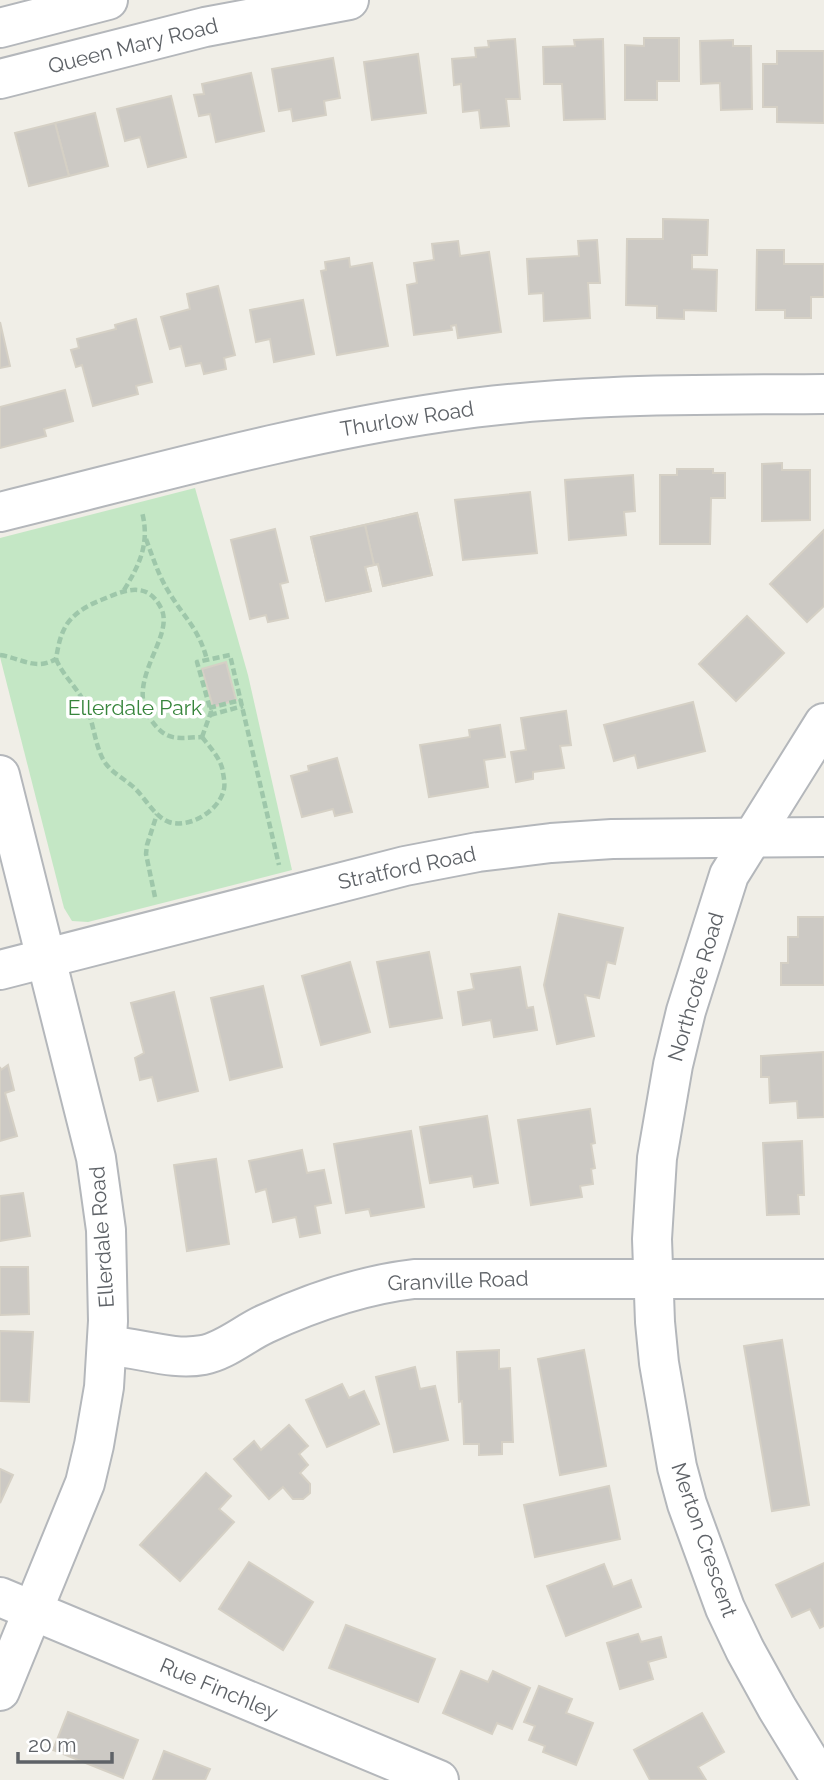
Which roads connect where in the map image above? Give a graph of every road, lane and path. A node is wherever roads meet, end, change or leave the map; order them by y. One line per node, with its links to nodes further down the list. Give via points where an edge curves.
1 (108, 0): 3 (street)
2 (349, 0): 4 (street, Queen Mary Road, via 205,27)
3 (0, 28)
4 (0, 79)
5 (824, 394): 7 (street, Thurlow Road, via 585,397 445,412 344,428)
6 (140, 503): 8 (path)
7 (0, 512)
8 (146, 539): 9 (path); 10 (path, via 143,555); 13 (path, via 161,580 199,634)
9 (154, 541)
10 (124, 590): 12 (path, via 87,605 68,623); 19 (path, via 144,591 156,598 163,612 164,627 146,668 146,713 170,738)
11 (0, 655): 12 (path, via 37,666)
12 (56, 659): 21 (path, via 85,703 101,758)
13 (207, 660): 14 (path, via 230,655); 16 (path, via 198,662)
14 (241, 699): 15 (path); 16 (path)
15 (243, 706): 17 (path); 24 (path)
16 (209, 708): 17 (path)
17 (210, 715): 19 (path)
18 (824, 723): 23 (street, Northcote Road)
19 (202, 737): 21 (path, via 223,770 224,790 215,807 185,823 169,822)
20 (0, 775): 26 (street, Ellerdale Road)
21 (157, 813): 25 (path, via 146,854)
22 (824, 836): 23 (street, Stratford Road)
23 (752, 839): 26 (street, Stratford Road, via 612,839 478,852 405,866); 28 (street, Northcote Road, via 729,875 673,1065 657,1158)
24 (281, 873)
25 (157, 905)
26 (47, 957): 27 (street, Stratford Road); 30 (street, Ellerdale Road, via 100,1184 107,1252)
27 (0, 970)
28 (653, 1278): 29 (street, Granville Road); 30 (street, Granville Road, via 396,1281 310,1305 203,1355 170,1356); 34 (street, Merton Crescent, via 659,1363 687,1504 724,1608)
29 (824, 1279)
30 (107, 1346): 31 (street, Ellerdale Road, via 90,1466 71,1520)
31 (17, 1604): 32 (street, Ellerdale Road); 33 (street, Rue Finchley)
32 (0, 1690)
33 (439, 1780)
34 (821, 1780)

